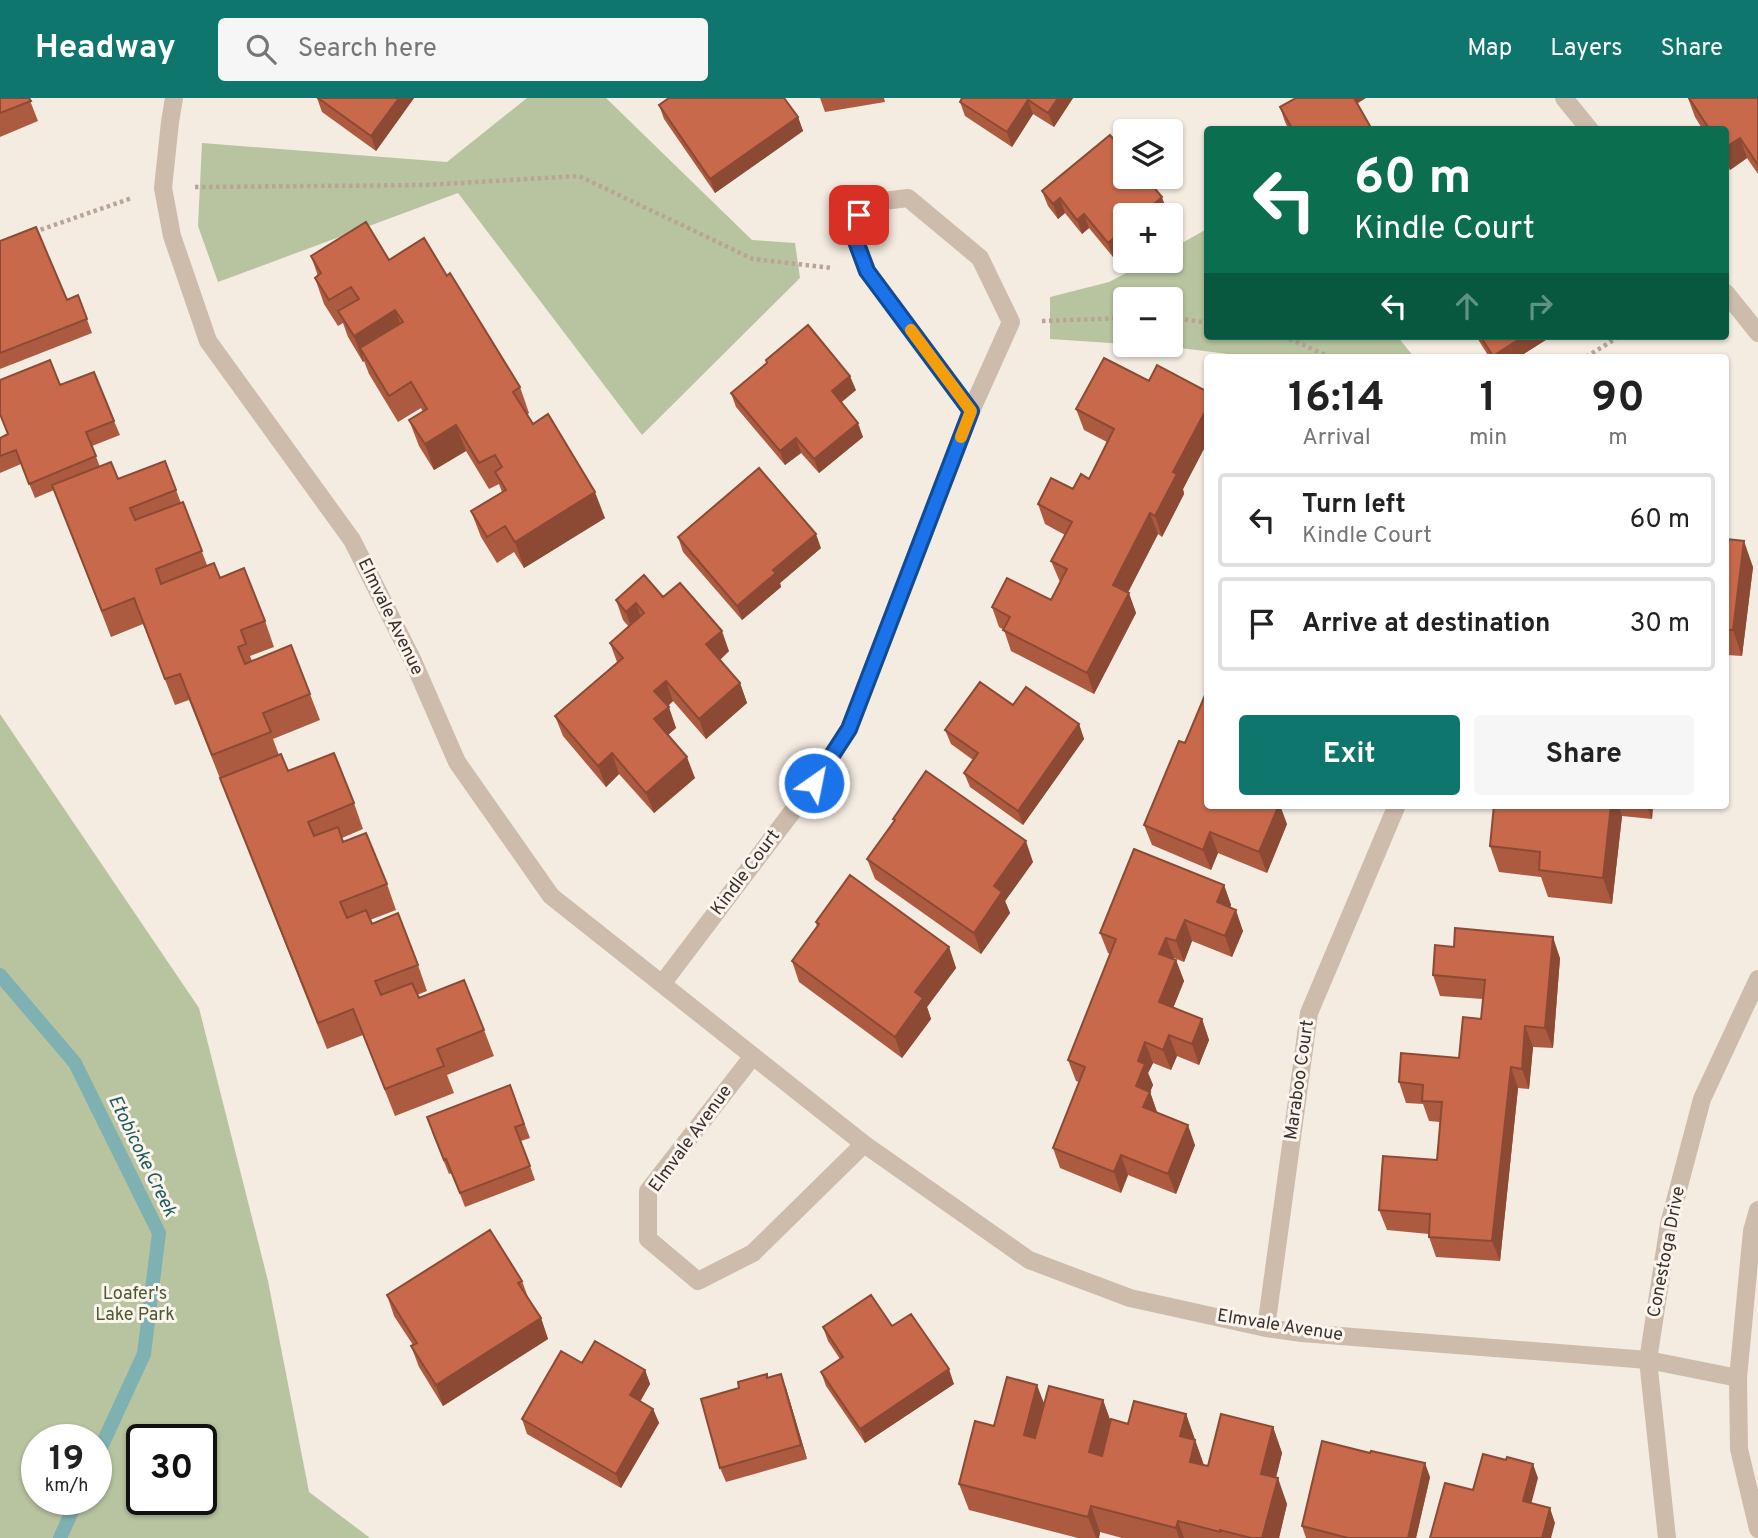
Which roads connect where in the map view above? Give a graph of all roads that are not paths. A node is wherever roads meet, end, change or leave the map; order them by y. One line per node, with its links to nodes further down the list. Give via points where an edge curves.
1 (174, 98): 9 (street, Elmvale Avenue, via 163,188 172,236 208,341 352,540 457,762 551,896)
2 (1564, 98): 3 (street)
3 (1587, 126)
4 (1729, 297): 5 (street)
5 (1758, 333)
6 (971, 411): 6 (street, Kindle Court, via 1011,322 980,258 908,198 867,203 851,228 867,271); 9 (street, Kindle Court, via 849,729 814,783)
7 (1395, 809): 13 (street, Maraboo Court, via 1309,1013)
8 (1758, 979): 14 (street, Conestoga Drive, via 1702,1099 1668,1224)
9 (662, 984): 10 (street, Elmvale Avenue)
10 (753, 1056): 11 (street, Elmvale Avenue); 11 (street, Elmvale Avenue, via 648,1191 648,1239 698,1281 752,1253)
11 (864, 1144): 13 (street, Elmvale Avenue, via 1029,1260 1130,1298)
12 (1758, 1210): 15 (street)
13 (1266, 1328): 14 (street, Elmvale Avenue)
14 (1648, 1360): 15 (street, Elmvale Avenue); 17 (street, Conestoga Drive)
15 (1738, 1378): 16 (street, via 1739,1449)
16 (1758, 1529)
17 (1667, 1538)

